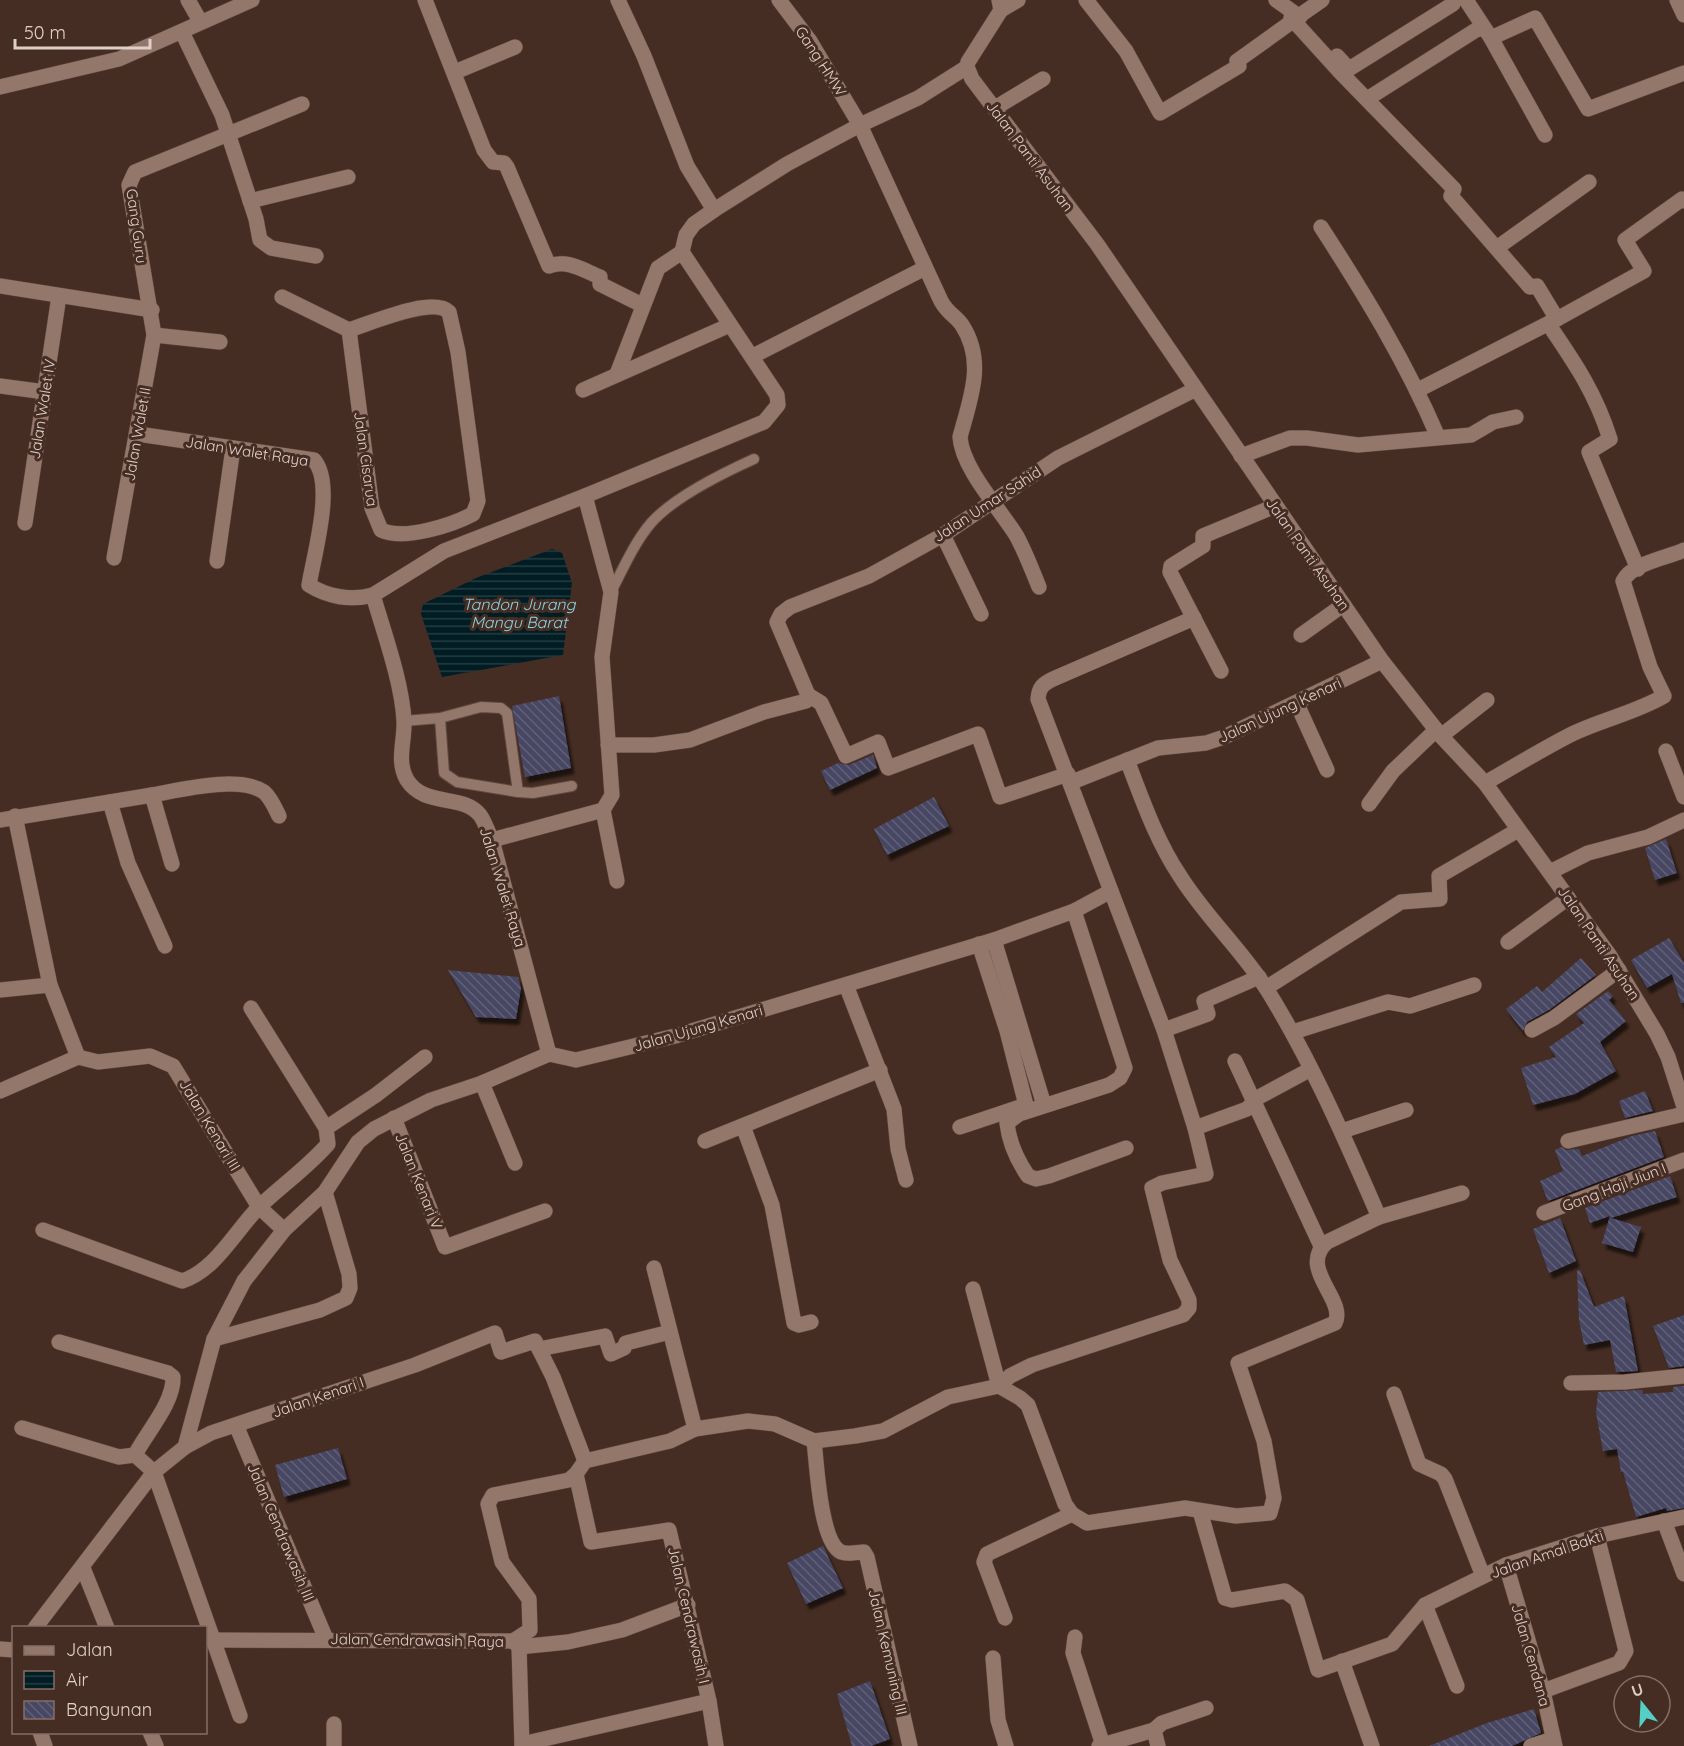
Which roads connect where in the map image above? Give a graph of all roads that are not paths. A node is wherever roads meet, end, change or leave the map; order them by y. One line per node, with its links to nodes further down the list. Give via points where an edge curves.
1 (188, 0): 13 (street)
2 (252, 0): 13 (street)
3 (425, 0): 18 (street)
4 (618, 0): 32 (street, via 687,166)
5 (779, 0): 25 (street, Gang HMW, via 810,41)
6 (1018, 0): 11 (street)
7 (1086, 0): 12 (street, via 1126,51 1160,113 1239,66 1237,61 1290,23)
8 (1276, 0): 12 (street)
9 (1322, 0): 12 (street)
10 (1460, 2): 12 (street, via 1349,69); 15 (street)
11 (1000, 5): 17 (street)
12 (1294, 16): 22 (street)
13 (200, 21): 14 (street)
14 (182, 32): 21 (street, via 119,59); 26 (street)
15 (1487, 33): 19 (street, via 1534,18 1588,109); 22 (street); 27 (street)
16 (515, 47): 18 (street)
17 (967, 67): 24 (street, Jalan Panti Asuhan, via 972,80); 25 (street, via 918,99)
18 (454, 72): 41 (street, via 484,150 493,162 507,167 549,266 570,264 600,277 600,284)
19 (1684, 73)
20 (1043, 79): 24 (street)
21 (0, 87)
22 (1367, 99): 34 (street, via 1454,189 1451,196)
23 (302, 104): 26 (street, Gang Guru)
24 (995, 108): 51 (street, Jalan Panti Asuhan, via 1097,244)
25 (860, 125): 32 (street, via 787,164); 37 (street, Gang HMW)
26 (228, 132): 30 (street); 42 (street, Gang Guru, via 135,172 129,185)
27 (1545, 135)
28 (348, 177): 30 (street)
29 (1590, 182): 34 (street)
30 (250, 201): 36 (street, via 263,244)
31 (1684, 201): 43 (street, via 1625,240 1644,271)
32 (714, 210): 35 (street, via 694,224 686,235)
33 (1322, 227): 53 (street, via 1380,317)
34 (1498, 247): 43 (street, via 1530,287 1537,286)
35 (682, 252): 41 (street, via 658,268); 44 (street)
36 (316, 256)
37 (925, 268): 48 (street); 62 (street, Gang HMW, via 946,311 962,324 977,365 961,446 968,464)
38 (0, 286): 39 (street)
39 (60, 296): 42 (street); 54 (street, Jalan Walet IV)
40 (282, 297): 45 (street)
41 (642, 305): 49 (street)
42 (152, 310): 46 (street, Jalan Walet II)
43 (1553, 322): 53 (street); 71 (street, via 1599,405 1610,439 1588,452)
44 (730, 325): 48 (street); 49 (street)
45 (349, 330): 65 (street, Jalan Cisarua, via 376,523 388,534); 65 (street, Jalan Cisarua, via 424,306 440,306 449,312 478,501 473,514)
46 (154, 335): 47 (street); 56 (street, Jalan Walet II)
47 (220, 342)
48 (753, 356): 61 (street, via 777,395 778,405 764,422)
49 (617, 374): 52 (street)
50 (0, 386): 54 (street)
51 (1196, 389): 59 (street, Jalan Panti Asuhan); 62 (street, Jalan Umar Sahid, via 1058,458)
52 (583, 390)
53 (1418, 390): 57 (street)
54 (45, 392): 64 (street, Jalan Walet IV)
55 (1516, 417): 57 (street, via 1493,422 1470,435)
56 (138, 434): 58 (street, Jalan Walet Raya); 69 (street, Jalan Walet II)
57 (1438, 437): 59 (street, via 1358,445 1290,438)
58 (232, 448): 70 (street); 74 (street, Jalan Walet Raya, via 314,460 320,467 325,490 309,585 327,595)
59 (1241, 456): 63 (street, Jalan Panti Asuhan)
60 (754, 459): 73 (lane, via 710,479 653,521)
61 (585, 496): 68 (street); 73 (street)
62 (993, 500): 66 (street, Jalan Umar Sahid); 72 (street, Gang HMW, via 1017,538)
63 (1275, 506): 75 (street, Jalan Panti Asuhan); 77 (street, via 1203,536 1203,546 1171,566 1170,572)
64 (26, 523)
65 (435, 528): 68 (street)
66 (943, 535): 76 (street); 81 (street, Jalan Umar Sahid, via 869,576 790,607 778,618 780,634)
67 (1684, 550): 71 (street)
68 (444, 551): 74 (street)
69 (114, 558)
70 (217, 561)
71 (1638, 569): 92 (street, via 1623,581 1650,667 1664,696 1570,735)
72 (1039, 587)
73 (611, 592): 87 (street, via 603,648)
74 (367, 597): 85 (street, via 393,663)
75 (1343, 605): 78 (street); 79 (street, Jalan Panti Asuhan)
76 (981, 614)
77 (1194, 618): 80 (street); 91 (street, via 1042,685 1038,699)
78 (1301, 635)
79 (1382, 661): 83 (street, Jalan Ujung Kenari); 86 (street, Jalan Panti Asuhan)
80 (1221, 671)
81 (808, 695): 87 (street, via 806,701 690,740); 91 (street, Jalan Ujung Kenari, via 821,703 846,756 878,742 888,768 978,734 999,796)
82 (1487, 700): 86 (street)
83 (1297, 704): 89 (street, Jalan Ujung Kenari, via 1206,743 1158,748); 90 (street)
84 (440, 718): 85 (lane); 93 (lane, via 444,773 457,782); 95 (lane, via 481,707 501,708 507,713)
85 (404, 721): 100 (street, via 402,767 408,780 419,792)
86 (1439, 733): 92 (street, Jalan Panti Asuhan); 99 (street, via 1393,771)
87 (608, 745): 101 (street, via 612,795)
88 (1666, 751): 97 (street)
89 (1127, 760): 91 (street, Jalan Ujung Kenari); 118 (street, via 1152,825 1179,876)
90 (1327, 770)
91 (1070, 778): 111 (street)
92 (1485, 783): 106 (street, Jalan Panti Asuhan)
93 (469, 784): 95 (lane); 100 (lane)
94 (572, 786): 95 (lane)
95 (518, 792)
96 (152, 795): 98 (street); 103 (street, via 201,787 246,786 266,794); 108 (street)
97 (1684, 797)
98 (110, 802): 102 (street); 116 (street, via 128,862)
99 (1369, 804)
100 (465, 805): 107 (street, Jalan Walet Raya, via 480,815)
101 (603, 810): 107 (street); 110 (street)
102 (15, 816): 104 (street); 120 (street)
103 (279, 816)
104 (0, 820)
105 (1684, 820): 109 (street, via 1648,837 1588,853)
106 (1518, 830): 109 (street, Jalan Panti Asuhan); 118 (street, via 1439,876 1440,899 1401,902)
107 (492, 840): 127 (street, Jalan Walet Raya)
108 (172, 864)
109 (1550, 872): 112 (street, Jalan Panti Asuhan)
110 (617, 881)
111 (1112, 891): 113 (street, Jalan Ujung Kenari); 124 (street)
112 (1568, 898): 115 (street); 117 (street, Jalan Panti Asuhan)
113 (1074, 911): 114 (street, Jalan Ujung Kenari); 136 (street, via 1125,1068 1120,1078 1109,1085)
114 (986, 942): 119 (street, Jalan Ujung Kenari); 136 (street); 142 (street, via 1026,1105)
115 (1508, 942)
116 (165, 946)
117 (1619, 970): 125 (street); 137 (street, Jalan Panti Asuhan, via 1668,1057)
118 (1262, 983): 124 (street, via 1204,1001 1208,1014); 126 (street)
119 (846, 984): 127 (street, Jalan Ujung Kenari, via 675,1036 576,1060); 132 (street)
120 (50, 985): 122 (street); 129 (street)
121 (1474, 985): 126 (street, via 1410,1006 1388,1002)
122 (0, 990)
123 (251, 1008): 143 (street)
124 (1164, 1030): 144 (street)
125 (1532, 1030)
126 (1293, 1032): 131 (street)
127 (549, 1054): 133 (street)
128 (425, 1057): 143 (street)
129 (78, 1058): 134 (street); 155 (street, Jalan Kenari III, via 98,1062 150,1056 172,1066)
130 (1235, 1061): 135 (street)
131 (1311, 1069): 135 (street); 145 (street)
132 (880, 1070): 141 (street); 152 (street, via 894,1109)
133 (482, 1083): 140 (street, via 430,1100); 151 (street)
134 (0, 1091)
135 (1255, 1102): 144 (street); 161 (street)
136 (1044, 1105): 149 (street, via 1007,1123 1018,1162 1028,1176 1049,1176)
137 (1684, 1107)
138 (1406, 1110): 145 (street)
139 (1684, 1114): 147 (street)
140 (394, 1118): 148 (street, via 358,1142); 156 (street, Jalan Kenari V, via 445,1247)
141 (743, 1126): 146 (street); 164 (street, via 772,1205 794,1323)
142 (960, 1127)
143 (326, 1128): 148 (street)
144 (1195, 1128): 171 (street, via 1206,1174 1152,1188 1170,1260 1189,1308 1177,1318 1032,1365)
145 (1342, 1131): 158 (street)
146 (705, 1141)
147 (1568, 1141)
148 (338, 1148): 153 (street); 155 (street, via 314,1161)
149 (1126, 1148)
150 (1684, 1160): 157 (street, Gang Haji Jiun I)
151 (515, 1163)
152 (906, 1180)
153 (325, 1192): 160 (street); 166 (street, via 349,1274 346,1298 320,1310)
154 (1462, 1193): 158 (street)
155 (259, 1207): 159 (street, via 204,1269 182,1281); 160 (street, Jalan Kenari III)
156 (545, 1211)
157 (1544, 1213)
158 (1378, 1217): 161 (street)
159 (43, 1230)
160 (284, 1230): 166 (street, via 244,1281)
161 (1321, 1246): 181 (street, via 1318,1269 1336,1313 1335,1323 1238,1363 1264,1441 1274,1498 1270,1514 1236,1516)
162 (654, 1268): 165 (street)
163 (973, 1289): 171 (street)
164 (811, 1322)
165 (670, 1332): 168 (street, via 626,1343 611,1354 605,1336); 175 (street)
166 (214, 1339): 177 (street)
167 (59, 1342): 179 (street, via 173,1377 174,1384 160,1415 145,1434)
168 (539, 1349): 173 (street, Jalan Kenari I, via 536,1341 501,1352 495,1333 415,1365); 178 (street)
169 (1684, 1376): 170 (street)
170 (1570, 1383)
171 (999, 1386): 176 (street, via 948,1397 883,1431); 182 (street, via 1028,1405 1057,1487)
172 (1394, 1394): 189 (street, via 1419,1464 1445,1479)
173 (236, 1425): 177 (street, Jalan Kenari I, via 211,1432); 196 (street, Jalan Cendrawasih III)
174 (22, 1428): 179 (street)
175 (695, 1429): 176 (street, via 748,1421 775,1424); 178 (street, via 670,1441)
176 (814, 1442): 213 (street, Jalan Kemuning III, via 826,1533 838,1550 849,1554 864,1552 867,1557)
177 (185, 1447): 179 (street, Jalan Kenari I)
178 (585, 1461): 180 (street)
179 (144, 1463): 187 (street); 197 (street)
180 (576, 1474): 190 (street, Jalan Cendrawasih I, via 591,1542 669,1530); 198 (street, via 569,1480 490,1498 488,1504 502,1562 529,1599 530,1630)
181 (1200, 1511): 182 (street, via 1168,1509 1088,1524); 200 (street, Jalan Amal Bakti, via 1225,1598 1285,1591 1297,1600 1318,1670)
182 (1072, 1514): 192 (street, via 987,1554 984,1562)
183 (1684, 1517): 184 (street, Jalan Amal Bakti)
184 (1664, 1521): 185 (street, Jalan Amal Bakti); 188 (street)
185 (1597, 1536): 186 (street, Jalan Amal Bakti); 202 (street, via 1626,1651 1624,1658)
186 (1506, 1565): 189 (street, Jalan Amal Bakti); 202 (street, Jalan Cendana)
187 (83, 1568): 193 (street); 194 (street)
188 (1684, 1574)
189 (1483, 1576): 191 (street, Jalan Amal Bakti)
190 (688, 1605): 198 (street, via 622,1630 568,1642); 203 (street, Jalan Cendrawasih I)
191 (1425, 1605): 200 (street, Jalan Amal Bakti, via 1392,1644); 201 (street)
192 (1005, 1618)
193 (36, 1626)
194 (106, 1626)
195 (1075, 1637): 210 (street, via 1073,1653)
196 (326, 1639): 197 (street, Jalan Cendrawasih Raya); 198 (street, Jalan Cendrawasih Raya)
197 (214, 1640): 205 (street)
198 (516, 1644): 209 (street, Jalan Cendrawasih Raya)
199 (993, 1658): 214 (street, via 998,1720)
200 (1342, 1661): 216 (street)
201 (1457, 1686)
202 (1543, 1691): 208 (street, Jalan Cendana)
203 (709, 1701): 209 (street); 212 (street, Jalan Cendrawasih I)
204 (1206, 1708): 207 (street, via 1162,1723)
205 (240, 1716)
206 (334, 1724): 211 (street)
207 (1154, 1730): 210 (street); 215 (street)
208 (1554, 1742): 217 (street)
209 (522, 1745)
210 (1101, 1745)
211 (334, 1746)
212 (716, 1746)
213 (910, 1746)
214 (1006, 1746)
215 (1158, 1746)
216 (1372, 1746)
217 (1531, 1746)

